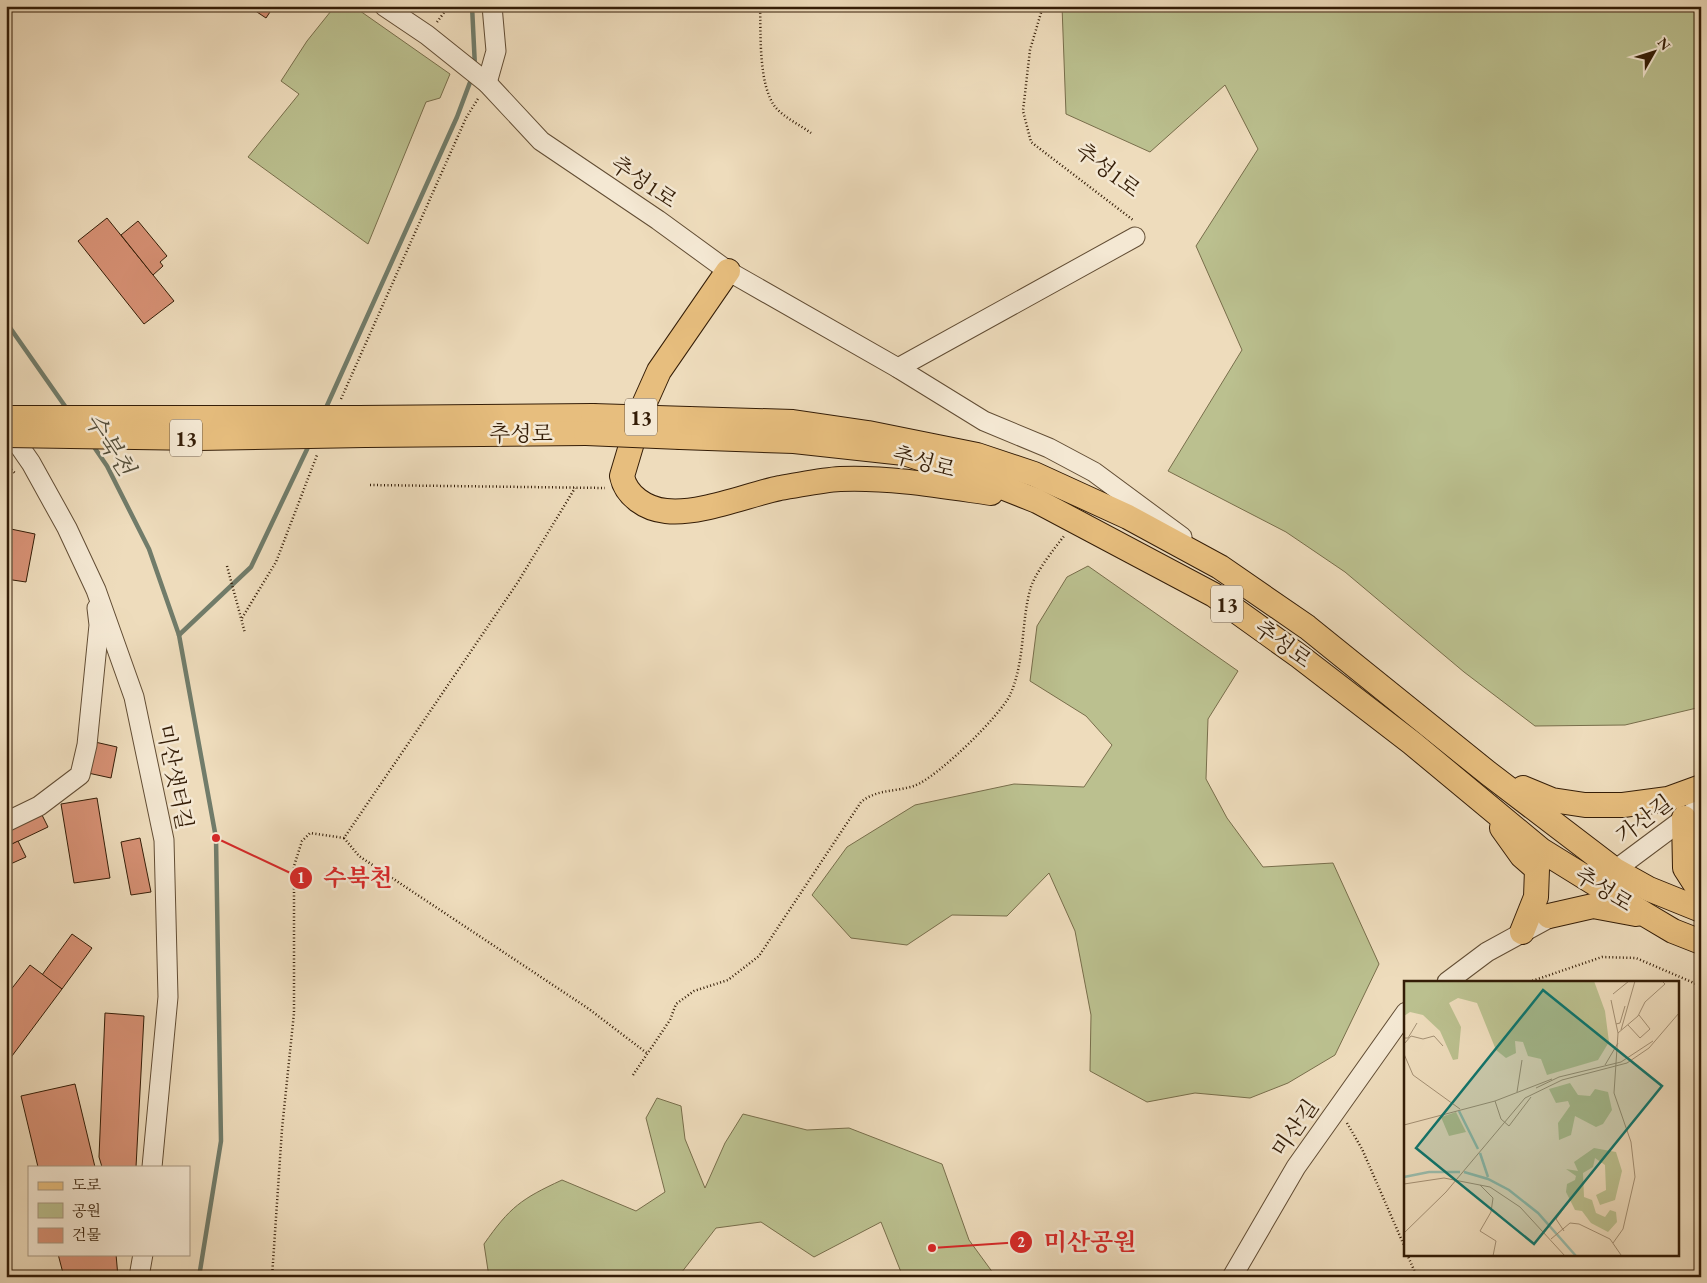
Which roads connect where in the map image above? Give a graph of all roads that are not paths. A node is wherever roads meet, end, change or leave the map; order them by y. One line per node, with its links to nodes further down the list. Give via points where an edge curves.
1 (384, 6): 3 (street, 추성1로, via 427,35)
2 (492, 6): 3 (street, via 496,50)
3 (482, 80): 5 (street, 추성1로, via 541,141)
4 (1135, 237): 6 (street)
5 (728, 271): 6 (street, 추성1로); 12 (main road, via 659,371 642,408 622,476 631,494 647,507 667,512 687,510 780,488 840,479 933,484)
6 (898, 368): 13 (street, 추성1로, via 984,421 1049,448 1094,472)
7 (6, 418): 8 (main road, 추성로 / 13, bridge)
8 (362, 426): 10 (main road, 추성로 / 13, bridge, via 590,424); 11 (main road, 추성로 / 13, bridge, via 199,438)
9 (6, 427): 14 (street, 미산샛터길, via 31,463 67,528)
10 (684, 428): 12 (main road, 추성로 / 13, via 904,453); 13 (main road, 추성로 / 13, via 793,422 977,455 1034,474 1128,517)
11 (6, 435)
12 (1037, 501): 17 (main road, 추성로 / 13, via 1214,595 1322,673)
13 (1220, 567): 15 (main road, 추성로 / 13, via 1307,627)
14 (96, 590): 19 (street, via 99,625 87,745 80,775 39,806); 29 (street, 미산샛터길, via 134,697 164,840 168,998)
15 (1488, 773): 16 (main road, via 1552,800 1585,805 1668,800); 20 (main road, 추성로 / 13)
16 (1701, 787)
17 (1484, 803): 20 (main road, 추성로 / 13, via 1541,850); 25 (main road, via 1522,856 1537,869 1536,897)
18 (1693, 812): 20 (street, 가산길); 21 (main road, via 1685,868)
19 (6, 822)
20 (1608, 879): 22 (main road, 추성로 / 13, via 1649,889); 23 (main road, 추성로 / 13); 24 (street, via 1597,894)
21 (1701, 893)
22 (1701, 910)
23 (1646, 915): 24 (main road, via 1593,906); 26 (main road, 추성로 / 13)
24 (1549, 916): 25 (street)
25 (1522, 932): 27 (street)
26 (1701, 942)
27 (1447, 981)
28 (1404, 1015): 32 (street, 미산길, via 1296,1167)
29 (152, 1166)
30 (143, 1256): 31 (street)
31 (139, 1277)
32 (1232, 1277)

